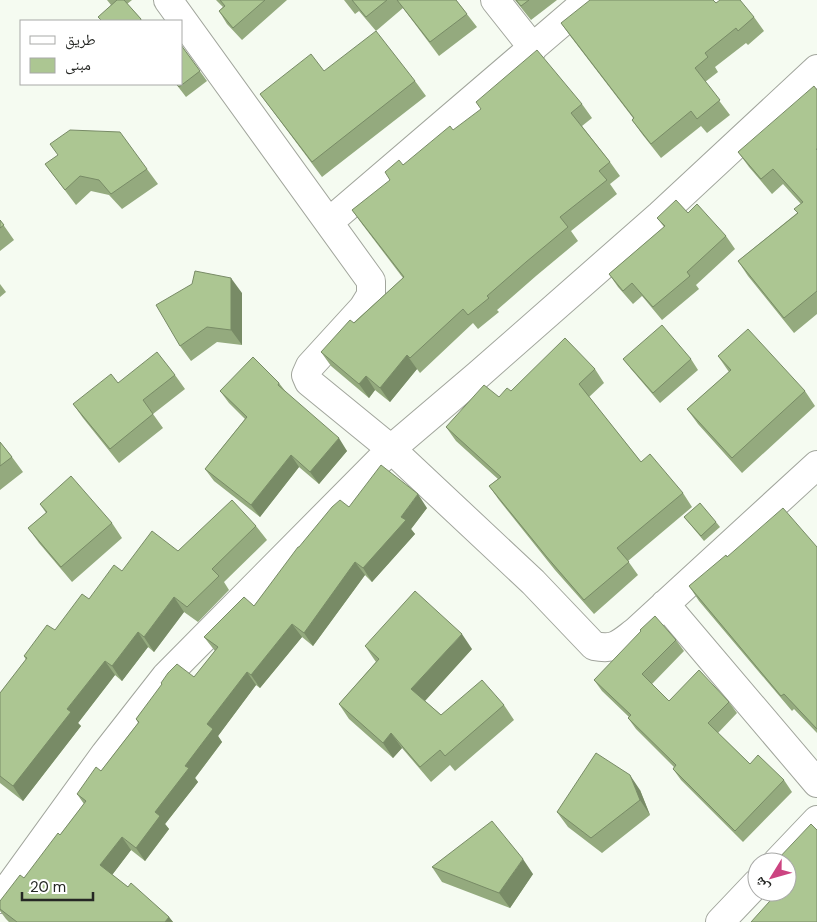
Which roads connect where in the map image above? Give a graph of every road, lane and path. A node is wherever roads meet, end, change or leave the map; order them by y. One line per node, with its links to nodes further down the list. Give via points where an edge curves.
1 (168, 0): 6 (street)
2 (495, 0): 4 (street)
3 (588, 0): 4 (street)
4 (533, 48): 6 (street)
5 (817, 69): 7 (street, via 660,215)
6 (329, 222): 7 (street, via 371,280 371,295 310,366 306,375 309,382)
7 (391, 449): 9 (street, via 533,582 594,646 606,649 620,644); 14 (street, via 166,676)
8 (817, 465): 9 (street)
9 (665, 604): 10 (street)
10 (817, 783)
11 (817, 820): 12 (street)
12 (787, 852)
13 (747, 894): 15 (street)
14 (0, 899)
15 (720, 922)

